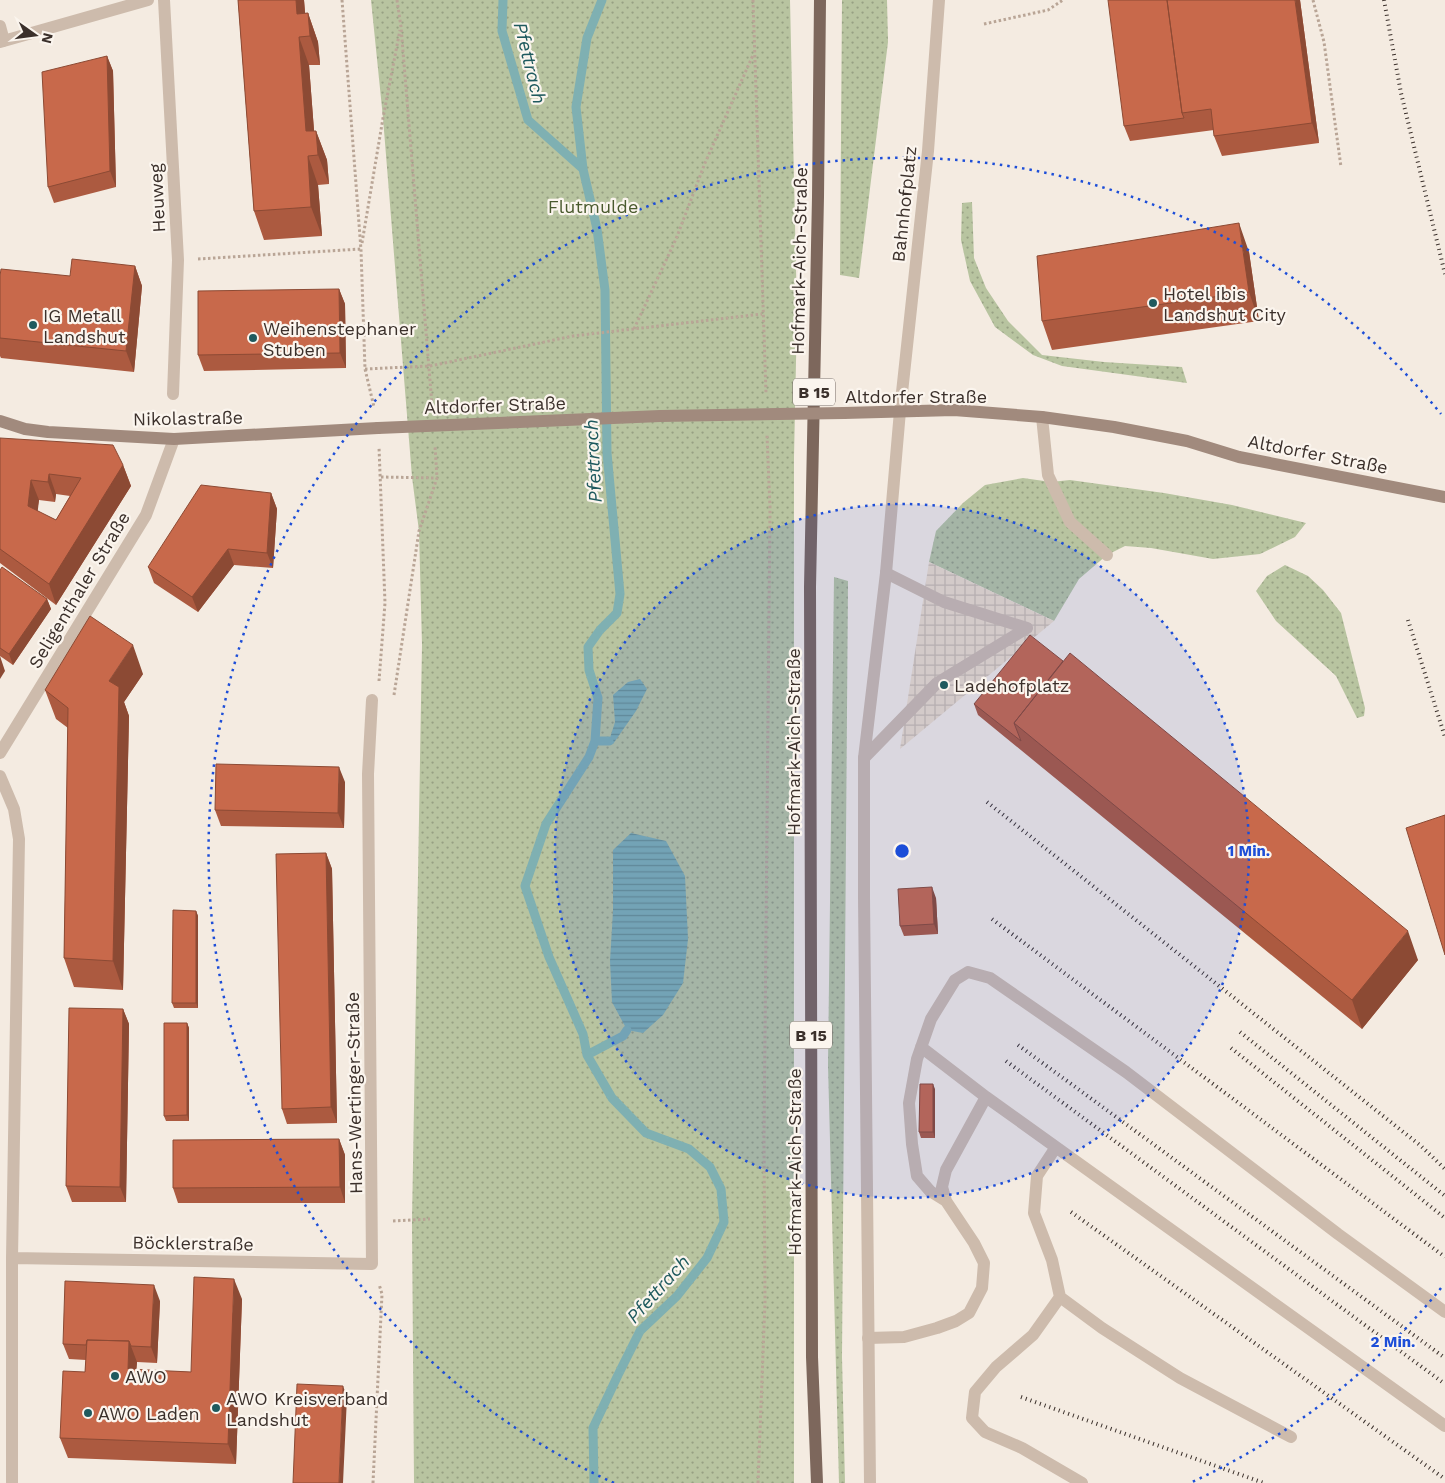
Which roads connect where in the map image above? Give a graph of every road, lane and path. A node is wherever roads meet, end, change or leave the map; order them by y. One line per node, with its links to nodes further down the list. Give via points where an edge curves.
1 (148, 0): 13 (street)
2 (164, 0): 17 (street, Heuweg)
3 (342, 0): 16 (path)
4 (397, 0): 12 (path)
5 (753, 0): 14 (path)
6 (820, 0): 55 (main road, Hofmark-Aich-Straße / B 15, via 810,586 812,1357)
7 (939, 0): 24 (street, Bahnhofplatz, via 928,151)
8 (1063, 0): 10 (path, via 1048,10)
9 (1313, 0): 15 (path, via 1324,42)
10 (984, 24)
11 (0, 26): 13 (street)
12 (401, 27): 16 (path); 20 (path)
13 (2, 41)
14 (754, 54): 18 (path); 19 (path)
15 (1341, 167)
16 (361, 250): 17 (path); 21 (path)
17 (178, 260): 22 (street, Heuweg)
18 (762, 314): 19 (path); 23 (path)
19 (634, 329): 20 (path, via 573,336)
20 (430, 366): 21 (path)
21 (365, 369): 27 (path)
22 (172, 394)
23 (766, 401)
24 (900, 411): 25 (main road, Altdorfer Straße, via 954,410); 27 (main road, Altdorfer Straße, bridge, via 660,416); 33 (street)
25 (1042, 416): 31 (main road, Altdorfer Straße, via 1187,441 1239,456); 32 (street, via 1051,482 1070,522)
26 (0, 421): 29 (main road, Nikolastraße, via 48,432)
27 (378, 428): 29 (main road, Nikolastraße); 30 (path)
28 (767, 430): 54 (path, via 770,508 765,1302)
29 (174, 439): 36 (street, Seligenthaler Straße, via 146,515)
30 (381, 477): 34 (path, via 437,478 419,531); 35 (path, via 385,603 380,680)
31 (1445, 497)
32 (1107, 555)
33 (886, 573): 37 (street); 37 (street, via 944,602 1027,628 937,683)
34 (393, 699)
35 (372, 700): 44 (street, Hans-Wertinger-Straße, via 368,774)
36 (0, 753)
37 (864, 758): 49 (street)
38 (0, 776): 45 (street, via 14,809 19,839)
39 (921, 1047): 40 (street); 42 (street, via 909,1103 917,1176 930,1191); 48 (street, via 931,1019 955,980 968,972 990,978 1126,1072)
40 (986, 1097): 41 (street); 42 (street, via 946,1170 942,1187)
41 (1056, 1147): 47 (street, via 1037,1176 1034,1213 1052,1260); 50 (street)
42 (946, 1200): 49 (street, via 984,1263 982,1288 969,1313 956,1321 904,1337)
43 (430, 1219): 44 (path)
44 (372, 1222): 46 (street, Hans-Wertinger-Straße)
45 (12, 1258): 46 (street, Böcklerstraße); 52 (street)
46 (372, 1264): 53 (path, via 382,1294)
47 (1060, 1297): 51 (street, via 1180,1378); 57 (street, via 1033,1335 975,1392 972,1418 985,1432 1022,1448)
48 (1445, 1312)
49 (868, 1338): 56 (street)
50 (1445, 1426)
51 (1291, 1437)
52 (12, 1483)
53 (373, 1483)
54 (758, 1483)
55 (817, 1483)
56 (870, 1483)
57 (1082, 1483)

